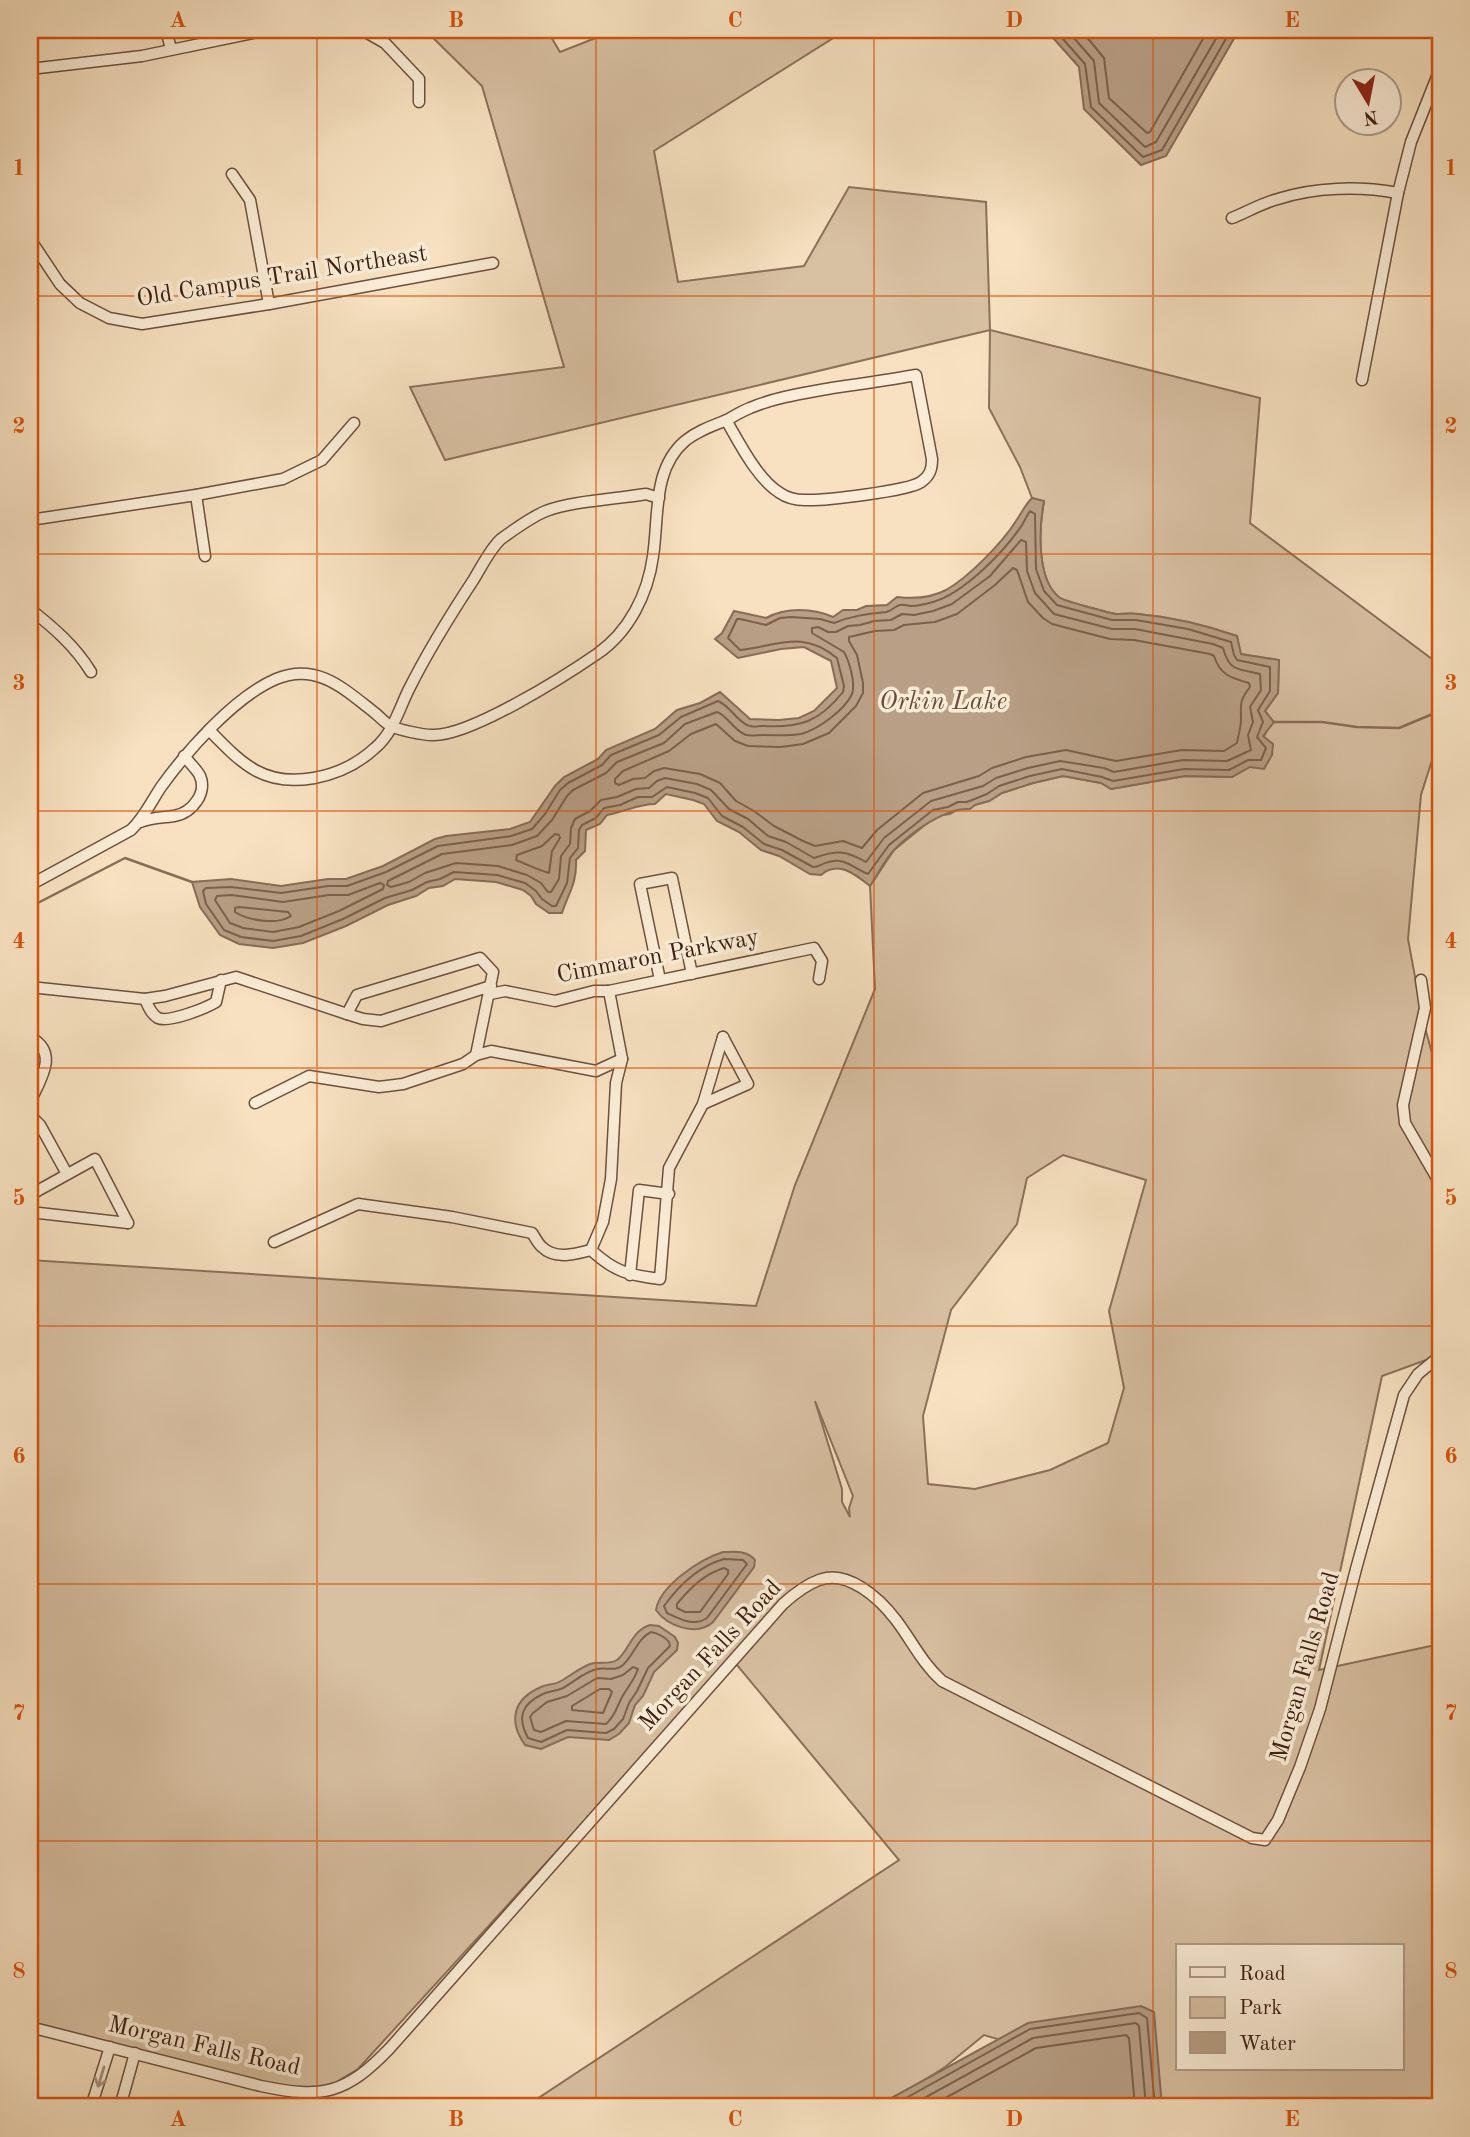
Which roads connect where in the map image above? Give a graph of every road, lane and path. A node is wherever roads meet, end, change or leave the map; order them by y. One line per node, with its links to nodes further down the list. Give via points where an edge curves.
1 (166, 30): 4 (street)
2 (267, 30): 4 (street)
3 (362, 30): 7 (street, via 386,43 419,79)
4 (171, 49): 5 (street)
5 (30, 69)
6 (1440, 69): 9 (street, via 1411,142)
7 (419, 102)
8 (232, 174): 13 (street, via 250,200)
9 (1398, 193): 10 (street, via 1307,191); 14 (street)
10 (1232, 218)
11 (30, 239): 13 (street, Old Campus Trail Northeast, via 60,284 94,312 109,318 158,323)
12 (493, 264): 13 (street, Old Campus Trail Northeast)
13 (269, 304)
14 (1362, 380)
15 (726, 420): 15 (street, via 776,400 916,375 932,468 923,481 907,487 833,499 792,498 769,485); 18 (street, via 699,431 679,447 664,473)
16 (354, 423): 17 (street, via 321,460 283,479)
17 (196, 495): 19 (street); 20 (street)
18 (659, 498): 23 (street, via 646,494 544,511 502,539 446,622); 23 (street, via 646,588 640,604 608,646 471,726 433,735)
19 (30, 520)
20 (205, 556)
21 (30, 609): 22 (street, via 58,631)
22 (91, 672)
23 (392, 727): 24 (street, via 336,682 299,674 263,686); 24 (street, via 376,748 332,774 284,781 255,771)
24 (209, 730): 25 (street)
25 (184, 756): 26 (street); 26 (street, via 200,775 203,788 198,799 176,816)
26 (140, 822): 27 (street)
27 (30, 885)
28 (692, 974): 29 (street, Cimmaron Parkway, via 814,948 822,961); 31 (street, Cimmaron Parkway); 31 (street, via 672,878 640,884)
29 (819, 979)
30 (221, 980): 36 (street); 36 (street, via 216,1002 168,1019 151,1012); 37 (street, via 236,977)
31 (660, 980): 35 (street, Cimmaron Parkway)
32 (1421, 980): 46 (street, via 1425,1009 1403,1105 1405,1123 1438,1181)
33 (30, 987): 36 (street)
34 (491, 990): 35 (street, Cimmaron Parkway, via 555,1001 594,990); 37 (street, Cimmaron Parkway, via 381,1021); 37 (street, via 493,972 480,958 357,995); 39 (street)
35 (609, 992): 40 (street)
36 (145, 999)
37 (347, 1014)
38 (30, 1037): 41 (street, via 38,1041 46,1060)
39 (476, 1055): 40 (street, via 491,1051 596,1071); 42 (street, via 463,1064 403,1084 379,1087 309,1076)
40 (622, 1059): 51 (street, via 616,1083 611,1179 603,1222)
41 (30, 1102)
42 (255, 1103)
43 (703, 1104): 43 (street, via 748,1084 723,1037 706,1093); 47 (street, via 669,1168)
44 (30, 1115): 45 (street)
45 (67, 1174): 48 (street); 49 (street, via 95,1159 128,1223)
46 (1440, 1193)
47 (668, 1194): 52 (street, via 639,1191); 52 (street, via 660,1279)
48 (30, 1195)
49 (30, 1212)
50 (274, 1242): 51 (street, via 358,1204 532,1233 543,1249 558,1254)
51 (591, 1250): 52 (street)
52 (630, 1275)
53 (1440, 1356): 56 (street, Morgan Falls Road, via 1418,1374 1404,1395 1320,1709 1278,1820 1265,1840 1251,1838 942,1681 879,1602 851,1582 820,1579 783,1604 369,2070 328,2091 297,2093)
54 (30, 2027): 55 (street, Morgan Falls Road)
55 (110, 2047): 56 (street, Morgan Falls Road); 57 (street, one-way to 57)
56 (135, 2053): 58 (street)
57 (91, 2107)
58 (120, 2107)

